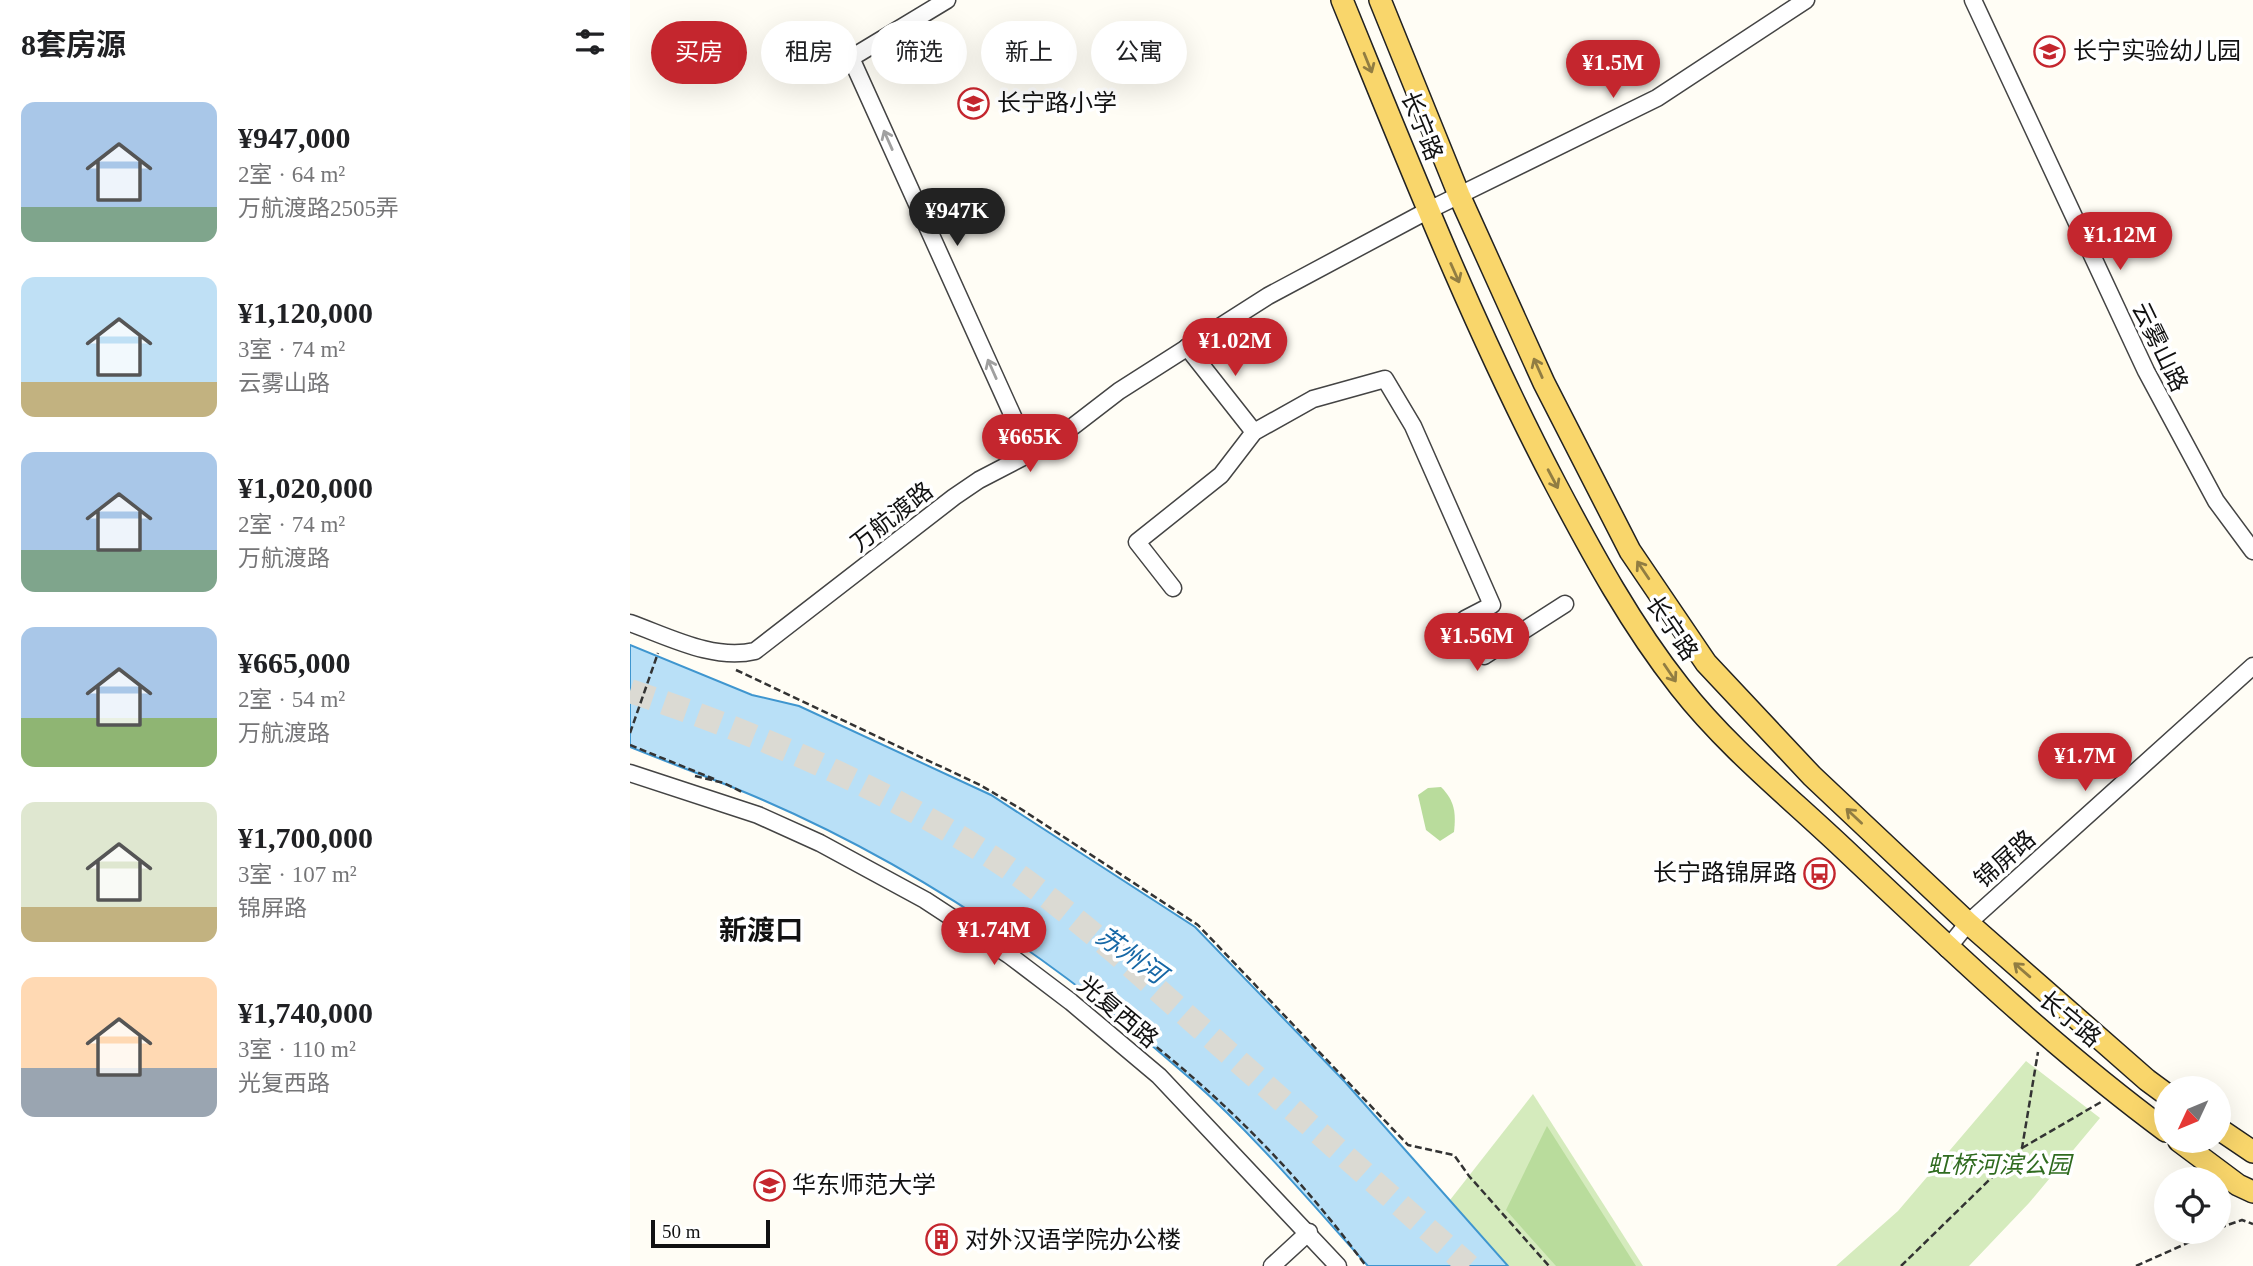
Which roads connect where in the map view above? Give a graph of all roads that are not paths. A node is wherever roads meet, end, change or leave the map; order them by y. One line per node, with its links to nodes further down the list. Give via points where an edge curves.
1 (947, 0): 10 (street, one-way to 1, via 851,58)
2 (1342, 0): 7 (main road, 长宁路, one-way to 7)
3 (1380, 0): 6 (main road, 长宁路)
4 (1806, 0): 6 (street, 万航渡路, via 1657,98)
5 (1973, 0): 11 (street, 云雾山路, via 2146,371 2216,501)
6 (1459, 195): 7 (street, 万航渡路); 17 (main road, 长宁路, one-way to 6, via 1812,776 1706,663 1630,551 1544,383)
7 (1427, 211): 8 (street, 万航渡路, via 1268,296); 18 (main road, 长宁路, one-way to 18, via 1511,399 1588,545 1680,688 1754,766)
8 (1187, 347): 9 (street); 10 (street, 万航渡路)
9 (1254, 432): 12 (street, via 1221,475 1137,541); 13 (street, via 1313,399 1385,379 1413,426 1492,605 1465,619 1483,656)
10 (1030, 454): 14 (street, 万航渡路, via 979,480 755,651 736,656 717,652)
11 (2253, 551)
12 (1174, 588)
13 (1564, 604)
14 (630, 623)
15 (2253, 666): 17 (street, 锦屏路)
16 (630, 774): 25 (street, 光复西路, via 758,814 820,843 925,900 1009,955 1159,1076)
17 (1968, 923): 18 (street, 锦屏路); 19 (main road, 长宁路, one-way to 17)
18 (1947, 949): 20 (main road, 长宁路)
19 (2154, 1085)
20 (2154, 1122)
21 (2231, 1137): 22 (main road)
22 (2253, 1152)
23 (2196, 1153): 24 (main road)
24 (2253, 1192)
25 (1310, 1232): 26 (street); 27 (street, 光复西路)
26 (1272, 1266)
27 (1338, 1266)

